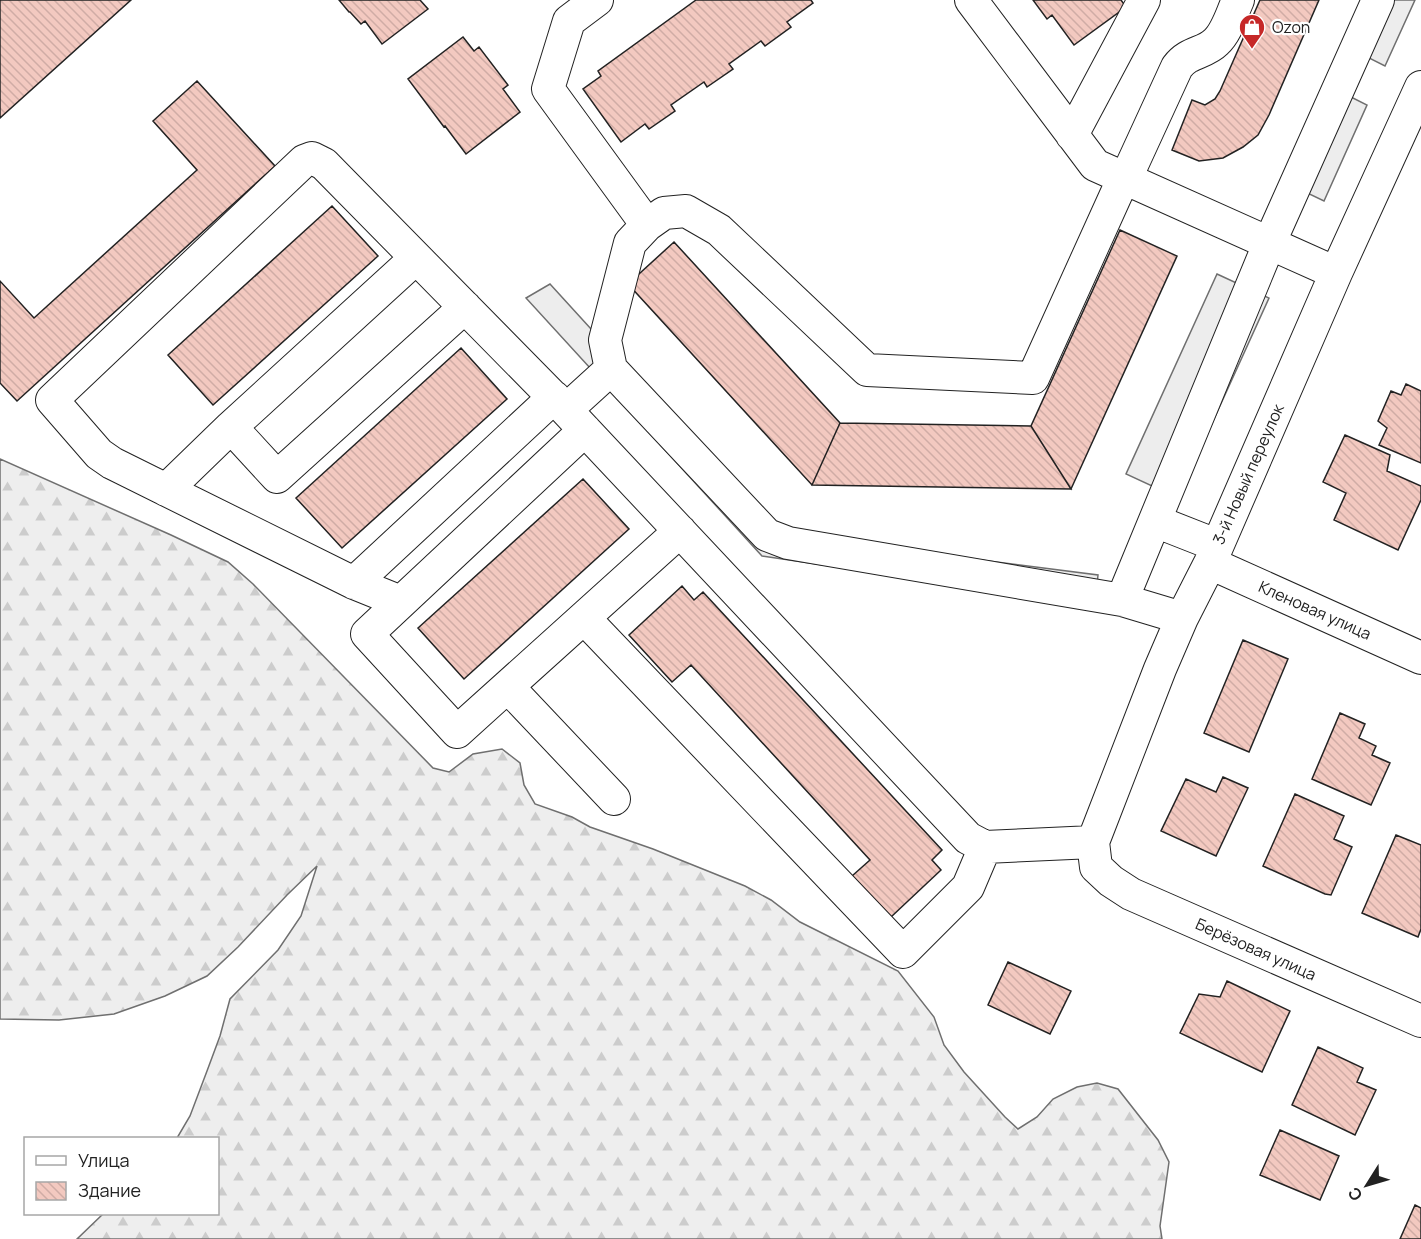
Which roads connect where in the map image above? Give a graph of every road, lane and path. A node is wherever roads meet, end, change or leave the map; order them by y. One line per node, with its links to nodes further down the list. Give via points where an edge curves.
1 (597, 0): 9 (street, via 569,21 548,89)
2 (970, 0): 7 (street)
3 (1144, 0): 7 (street)
4 (1239, 0): 8 (street, via 1216,42 1182,60 1177,67)
5 (1378, 0): 10 (street)
6 (1421, 87): 12 (street, 3-й Новый переулок)
7 (1072, 135): 8 (street, via 1095,165)
8 (1125, 178): 9 (street, via 1032,378 867,370 719,230 686,211 663,213); 10 (street)
9 (647, 225): 14 (street, via 630,243 605,340)
10 (1269, 244): 12 (street); 18 (street)
11 (416, 258): 13 (street); 16 (street); 17 (street, via 324,164 312,158 304,161 52,400 99,454)
12 (1336, 273): 20 (street, 3-й Новый переулок)
13 (465, 307): 15 (street); 16 (street, via 277,477)
14 (611, 369): 15 (street); 22 (street, via 767,535 788,543)
15 (568, 412): 19 (street); 21 (street); 23 (street)
16 (231, 428): 17 (street)
17 (166, 490): 21 (street)
18 (1155, 521): 20 (street, Кленовая улица); 22 (street)
19 (680, 531): 24 (street); 29 (street, via 968,838)
20 (1213, 554): 25 (street, 3-й Новый переулок); 26 (street, Кленовая улица)
21 (354, 583): 23 (street)
22 (1122, 600): 25 (street)
23 (401, 602): 27 (street, via 367,634 457,732)
24 (584, 618): 27 (street); 29 (street, via 903,952 968,887)
25 (1182, 618): 30 (street, 3-й Новый переулок)
26 (1421, 658)
27 (508, 687): 28 (street)
28 (614, 799)
29 (986, 847): 30 (street)
30 (1094, 855): 31 (street, Берёзовая улица, via 1111,881 1131,894)
31 (1421, 1021)

